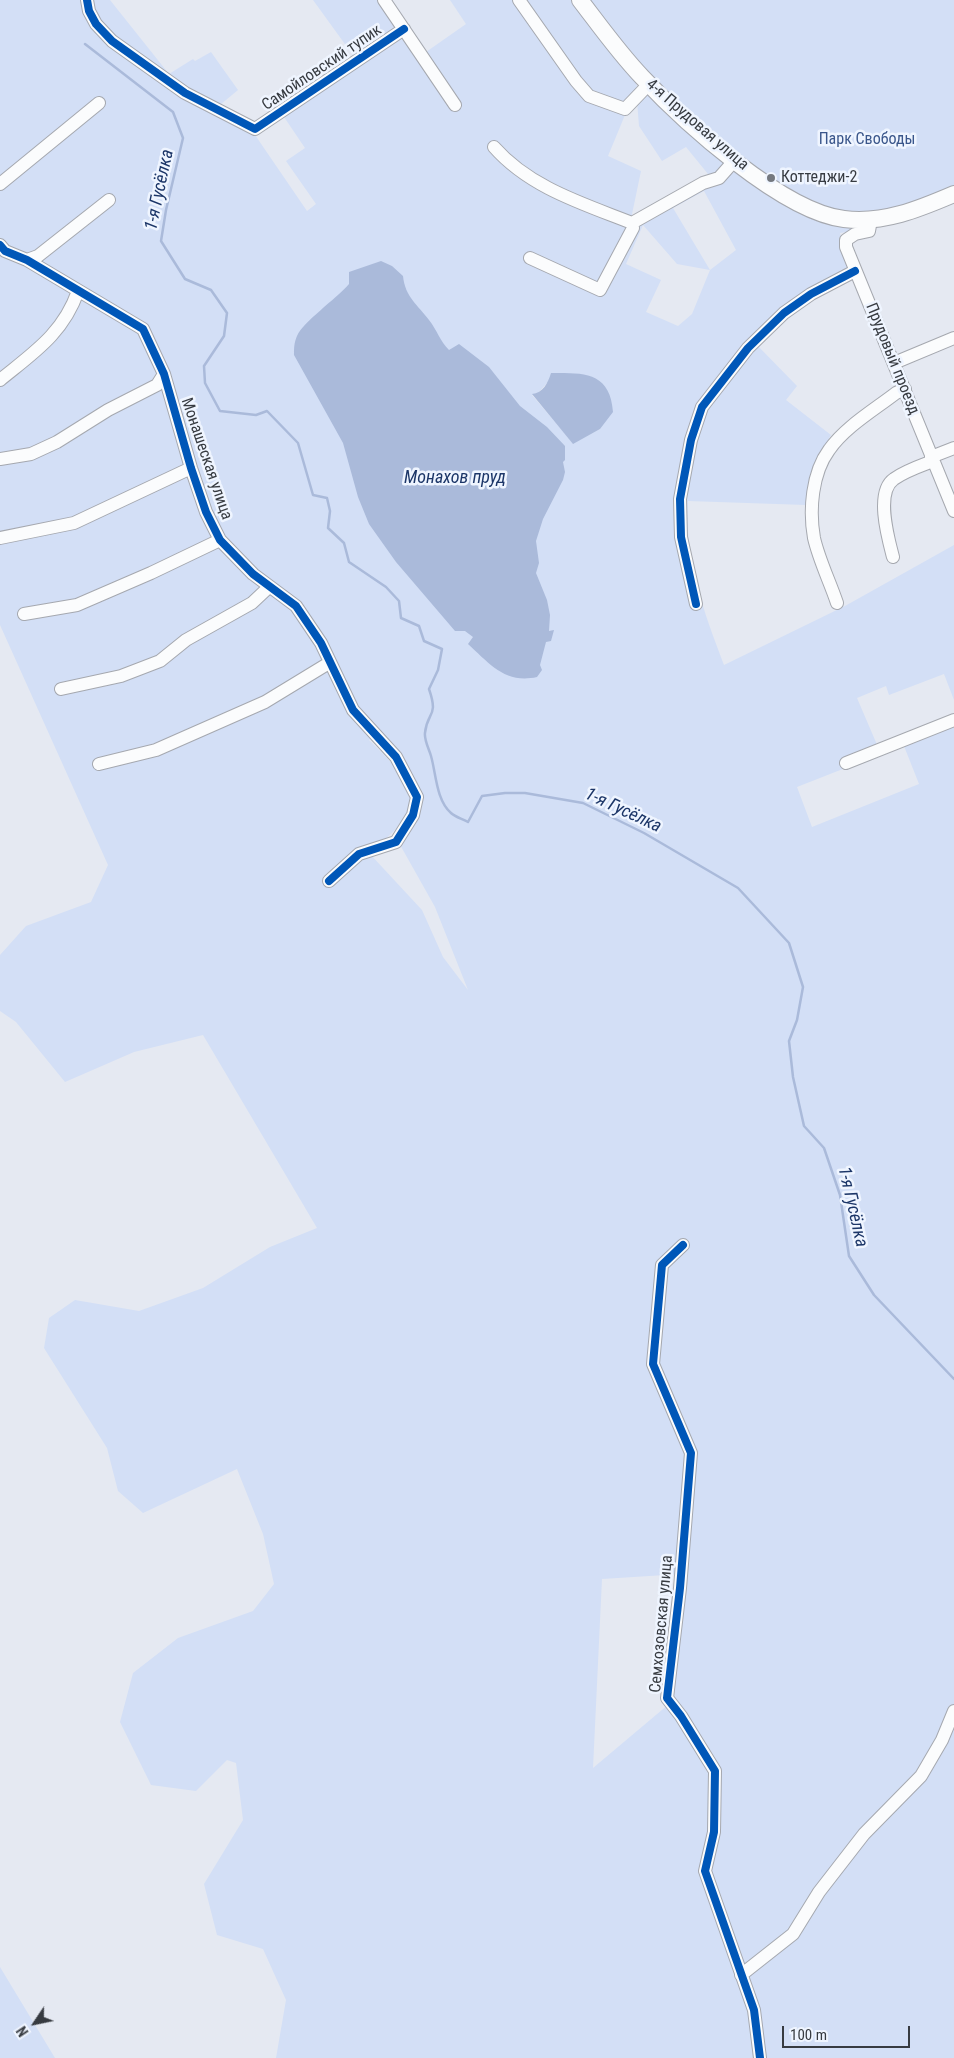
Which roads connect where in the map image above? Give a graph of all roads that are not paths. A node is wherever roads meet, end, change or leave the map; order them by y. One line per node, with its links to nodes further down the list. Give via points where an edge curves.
1 (87, 0): 5 (street, Самойловский тупик, via 96,24 112,41 185,93 255,129)
2 (384, 0): 5 (street)
3 (519, 0): 6 (street, via 589,96 625,109)
4 (580, 0): 6 (main road, 4-я Прудовая улица)
5 (404, 29): 8 (street)
6 (649, 84): 10 (main road, 4-я Прудовая улица)
7 (99, 103): 11 (street)
8 (455, 105)
9 (494, 147): 15 (street, via 535,182)
10 (734, 161): 14 (main road, 4-я Прудовая улица, via 793,200 842,219); 15 (street, via 719,178 703,183)
11 (0, 184)
12 (954, 194): 14 (main road, 4-я Прудовая улица, via 893,217)
13 (109, 200): 18 (street, via 38,256)
14 (870, 220): 19 (street, Прудовый проезд, via 869,230 846,240)
15 (632, 223): 17 (street, via 633,228 600,290)
16 (0, 245): 18 (street, Монашеская улица, via 5,252)
17 (530, 258)
18 (27, 260): 20 (street, Монашеская улица)
19 (855, 271): 22 (street, Прудовый проезд); 36 (street, via 811,294 784,313 748,348 702,407 691,440 680,499 681,537)
20 (78, 291): 23 (street, Монашеская улица, via 143,329); 24 (street, via 66,319 53,334 37,352)
21 (954, 338): 22 (street)
22 (894, 363): 25 (street, Прудовый проезд)
23 (164, 374): 27 (street, via 157,385 108,410 57,442 31,454); 29 (street, Монашеская улица)
24 (0, 380)
25 (905, 389): 28 (street, Прудовый проезд); 35 (street, via 839,438 828,450 814,483 814,538)
26 (954, 448): 28 (street)
27 (0, 459)
28 (932, 459): 30 (street, Прудовый проезд); 33 (street, via 892,480 882,498)
29 (191, 468): 31 (street, via 74,523); 32 (street, Монашеская улица, via 206,512)
30 (954, 511)
31 (0, 538)
32 (220, 540): 34 (street, Монашеская улица); 37 (street, via 77,605)
33 (893, 557)
34 (269, 587): 38 (street, Монашеская улица, via 296,606); 39 (street, via 252,603 186,640 160,661 121,676)
35 (837, 603)
36 (696, 604)
37 (24, 614)
38 (329, 663): 42 (street, via 265,702 156,750); 43 (street, Монашеская улица, via 353,710 396,757 418,797 413,815 396,842 359,854)
39 (61, 689)
40 (954, 720): 41 (street)
41 (846, 763)
42 (99, 764)
43 (329, 881)
44 (683, 1245): 46 (street, Семхозовская улица, via 662,1265 652,1364 691,1453 667,1698 715,1771 714,1832 705,1871)
45 (954, 1712): 46 (street, via 921,1776 864,1834 819,1892 793,1934)
46 (742, 1975): 47 (street, Семхозовская улица, via 754,2010)
47 (760, 2058)

